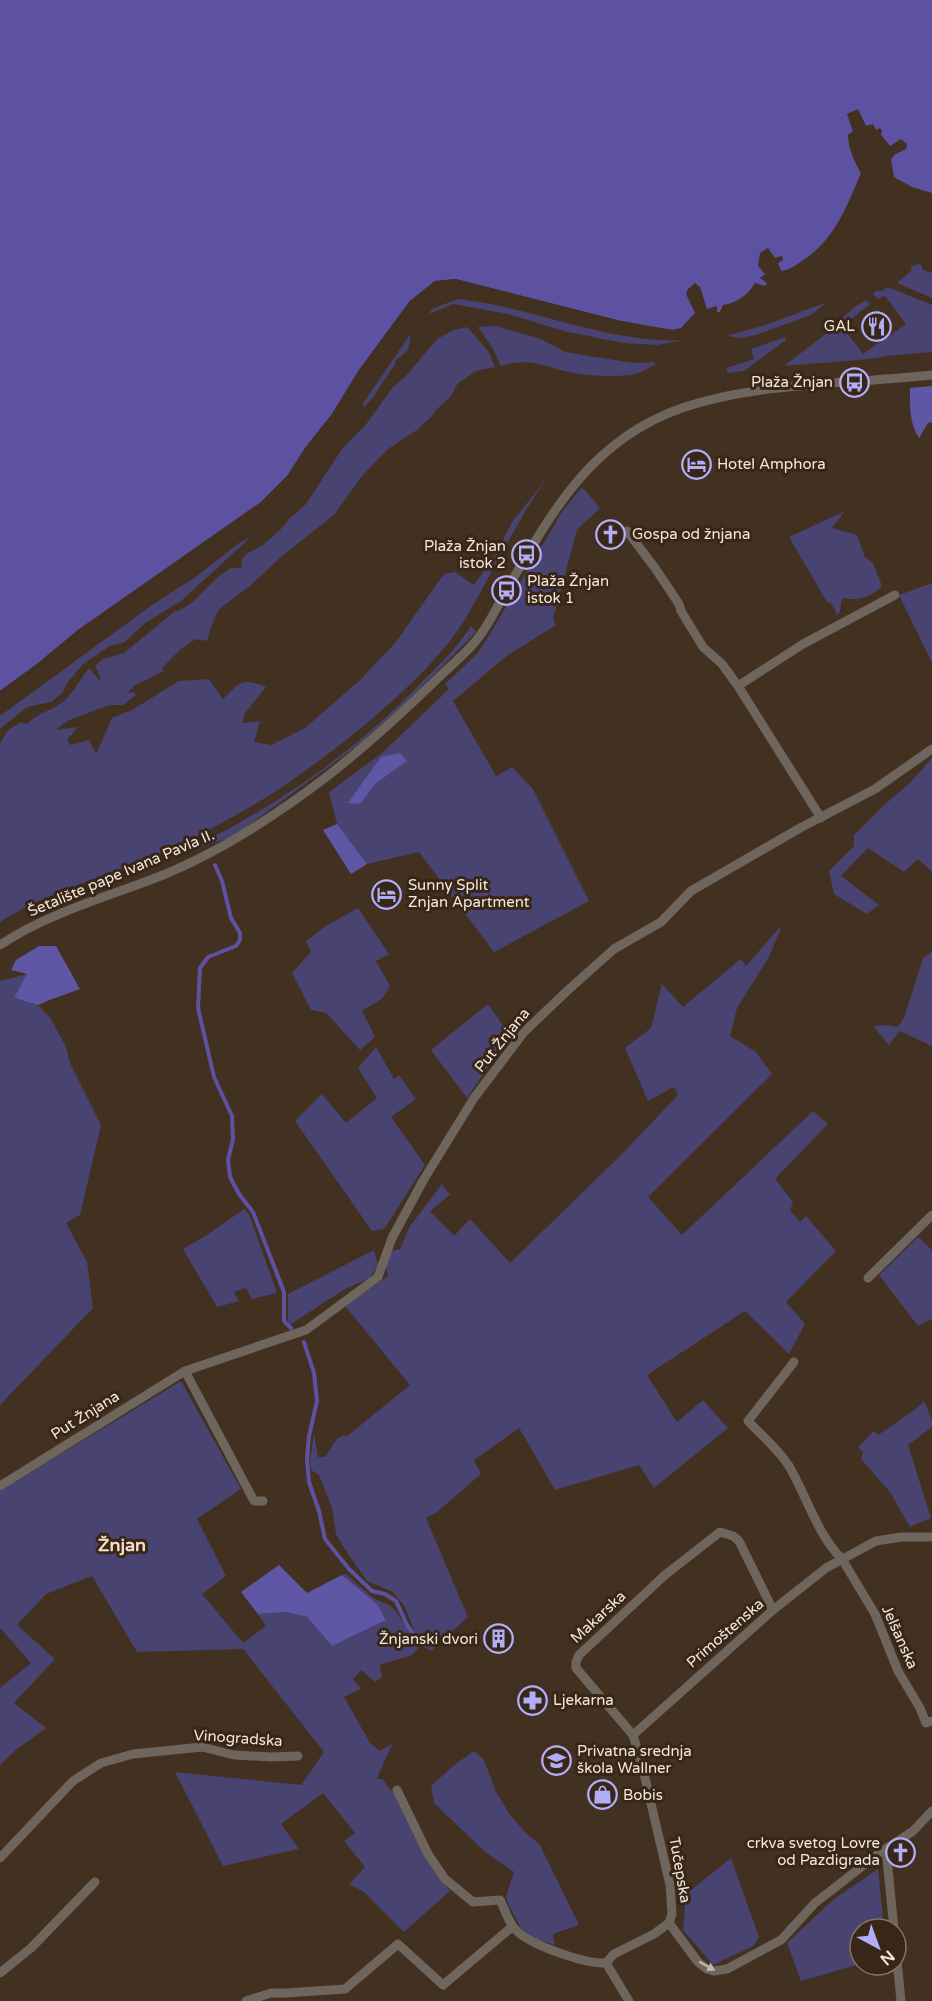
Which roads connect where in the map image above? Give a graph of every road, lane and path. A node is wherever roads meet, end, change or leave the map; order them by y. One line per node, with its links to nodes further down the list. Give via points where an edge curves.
1 (932, 375): 7 (street, Šetalište pape Ivana Pavla II., via 722,397 680,409 638,429 588,469 563,496 476,641 359,751 241,837 164,874 63,912)
2 (627, 531): 4 (street, via 679,604 703,647)
3 (895, 595): 4 (street, via 803,644)
4 (738, 686): 6 (street)
5 (932, 749): 6 (street, Put Žnjana, via 875,789)
6 (821, 818): 11 (street, Put Žnjana, via 692,891 661,922 614,949 524,1032 474,1098 424,1179 392,1238 378,1277 306,1330)
7 (0, 945)
8 (932, 1215): 9 (street)
9 (868, 1278)
10 (794, 1362): 15 (street, via 748,1421 788,1464 814,1517)
11 (185, 1371): 12 (street, Put Žnjana); 13 (street, via 254,1501)
12 (0, 1486)
13 (263, 1501)
14 (932, 1537): 15 (street, Primoštenska, via 876,1541)
15 (842, 1559): 16 (street, Primoštenska); 17 (street, Jelšanska, via 874,1614 926,1723)
16 (773, 1610): 18 (street, Primoštenska); 18 (street, Makarska, via 739,1541 726,1533 714,1534 665,1575 579,1654 576,1668)
17 (932, 1721)
18 (633, 1735): 26 (street, Tučepska, via 670,1885)
19 (298, 1756): 23 (street, Vinogradska, via 234,1755 202,1747 133,1754 101,1763 73,1781)
20 (397, 1790): 27 (street, via 445,1879 473,1902 500,1900)
21 (932, 1811): 22 (street, Tučepska, via 913,1831)
22 (886, 1849): 25 (street); 26 (street, Tučepska, one-way to 22, via 698,1962 714,1971 727,1969 781,1940 815,1904)
23 (0, 1858)
24 (95, 1882): 29 (street, via 31,1948)
25 (893, 1917)
26 (669, 1923): 28 (street, via 614,1954)
27 (512, 1927): 28 (street, via 532,1942 588,1962); 31 (street, via 443,1985 398,1944 345,1989 271,1993)
28 (606, 1963): 32 (street)
29 (0, 1973)
30 (899, 1977): 33 (street)
31 (246, 2001)
32 (629, 2001)
33 (901, 2001)

